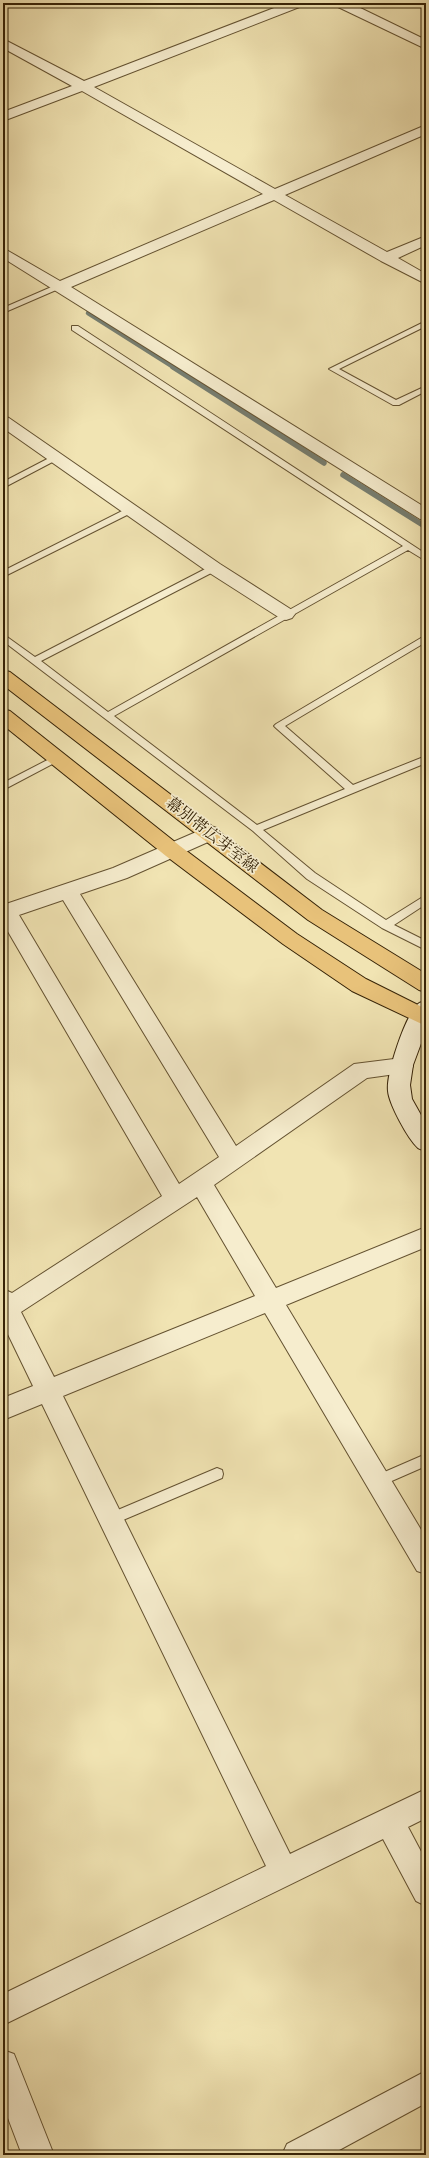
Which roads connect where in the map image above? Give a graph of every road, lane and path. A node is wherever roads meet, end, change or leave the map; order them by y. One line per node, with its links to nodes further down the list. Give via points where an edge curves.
1 (298, 3): 5 (street)
2 (340, 3): 4 (street)
3 (3, 43): 5 (street)
4 (426, 45)
5 (81, 85): 6 (street); 8 (street)
6 (3, 117)
7 (426, 129): 8 (street)
8 (276, 195): 11 (street); 13 (street)
9 (426, 240): 11 (street)
10 (3, 252): 13 (street)
11 (386, 258): 12 (street)
12 (426, 280)
13 (59, 287): 14 (lane); 22 (street)
14 (3, 311)
15 (426, 323): 17 (lane, via 333,369 396,403)
16 (75, 328): 23 (lane)
17 (426, 388)
18 (3, 421): 19 (street)
19 (56, 458): 20 (lane); 21 (street)
20 (3, 485)
21 (130, 510): 25 (street); 26 (lane)
22 (426, 515)
23 (408, 547): 24 (lane); 27 (lane)
24 (426, 558)
25 (214, 568): 27 (street); 30 (lane)
26 (3, 574)
27 (286, 614): 33 (lane)
28 (3, 636): 30 (lane)
29 (426, 638): 37 (lane, via 279,726)
30 (34, 661): 33 (lane)
31 (3, 676): 39 (main road, 幕別帯広芽室線)
32 (3, 715): 34 (main road)
33 (107, 716): 38 (lane)
34 (57, 758): 36 (lane); 40 (main road)
35 (426, 759): 37 (lane)
36 (3, 787)
37 (352, 790): 38 (lane)
38 (256, 829): 44 (lane, via 311,876)
39 (210, 833): 40 (street); 46 (main road, 幕別帯広芽室線, via 316,915)
40 (174, 851): 41 (street, via 120,874); 47 (main road, via 290,939 353,981)
41 (68, 891): 43 (street); 50 (street)
42 (426, 899): 44 (lane)
43 (5, 912): 52 (street)
44 (386, 925): 45 (lane)
45 (426, 946)
46 (426, 984)
47 (424, 1015): 48 (street)
48 (402, 1066): 49 (street, via 399,1092 414,1124); 50 (street, via 362,1070)
49 (426, 1142)
50 (232, 1159): 51 (street)
51 (200, 1182): 52 (street); 54 (street)
52 (176, 1199): 55 (street)
53 (426, 1237): 54 (street)
54 (269, 1300): 56 (street); 60 (street)
55 (5, 1306): 56 (street)
56 (48, 1390): 57 (street); 61 (street)
57 (3, 1409)
58 (426, 1460): 60 (lane)
59 (217, 1474): 61 (lane)
60 (378, 1481): 62 (street)
61 (111, 1519): 65 (street)
62 (426, 1562)
63 (426, 1803): 64 (street)
64 (389, 1821): 65 (street); 66 (street)
65 (284, 1872): 67 (street)
66 (426, 1891)
67 (4, 2007)
68 (3, 2065): 70 (street)
69 (426, 2086): 71 (street)
70 (38, 2155)
71 (298, 2155)

